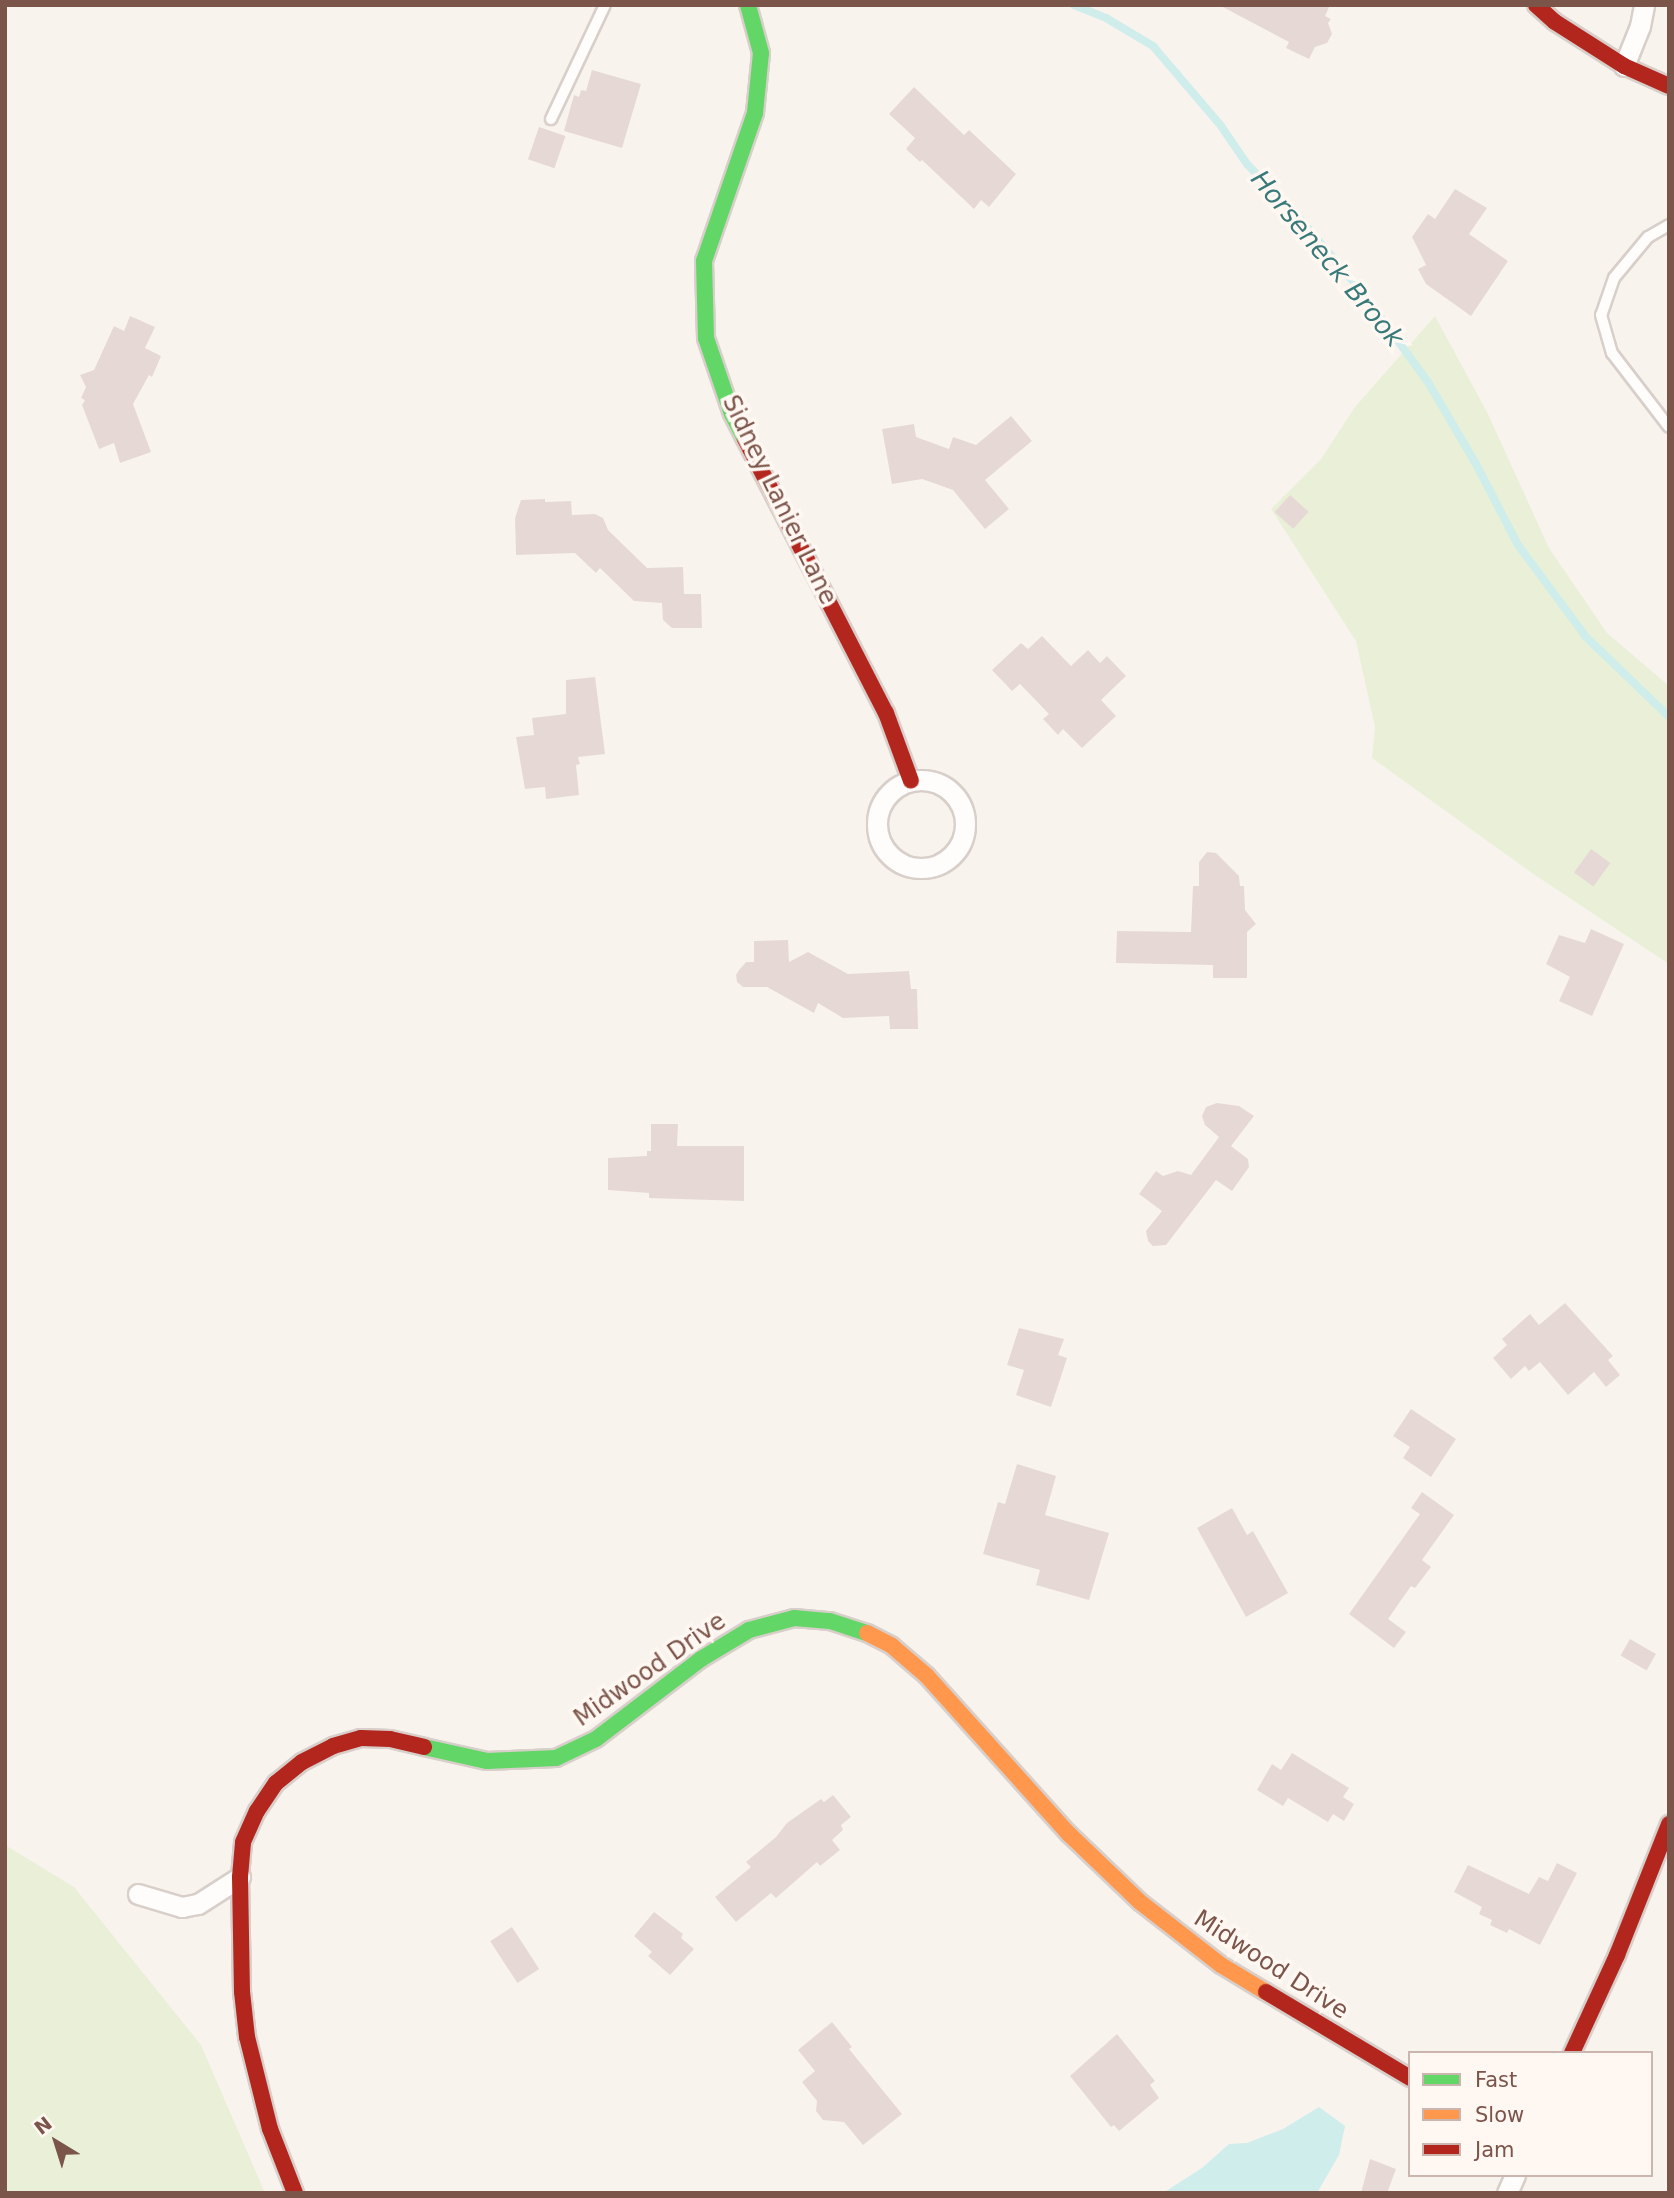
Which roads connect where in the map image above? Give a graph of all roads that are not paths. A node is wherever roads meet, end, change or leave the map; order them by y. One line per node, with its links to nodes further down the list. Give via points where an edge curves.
1 (606, 5): 7 (lane)
2 (748, 5): 10 (street, Sidney Lanier Lane, via 761,53 755,113 704,261 706,338 732,414 886,713)
3 (1536, 5): 5 (street)
4 (1644, 5): 5 (street)
5 (1625, 66): 6 (street)
6 (1669, 86)
7 (551, 119)
8 (1669, 225): 9 (lane, via 1648,237 1614,278 1601,315 1612,353)
9 (1669, 427)
10 (911, 781): 10 (street, via 891,791 882,803 878,837 887,854 904,866 933,867 953,856 963,839 965,816 960,801 942,785)
11 (1669, 1824): 14 (street)
12 (240, 1877): 13 (street, via 198,1904 182,1907); 15 (street, Midwood Drive, via 243,1842 276,1783 333,1746 361,1738 390,1739 487,1761 556,1758 596,1739 701,1659 749,1630 794,1618 830,1621 892,1646 927,1676 1069,1834 1140,1902 1220,1965); 17 (street, Midwood Drive, via 247,2037 270,2129)
13 (138, 1894)
14 (1573, 2051)
15 (1408, 2077)
16 (1514, 2177): 18 (street)
17 (295, 2193)
18 (1507, 2193)

